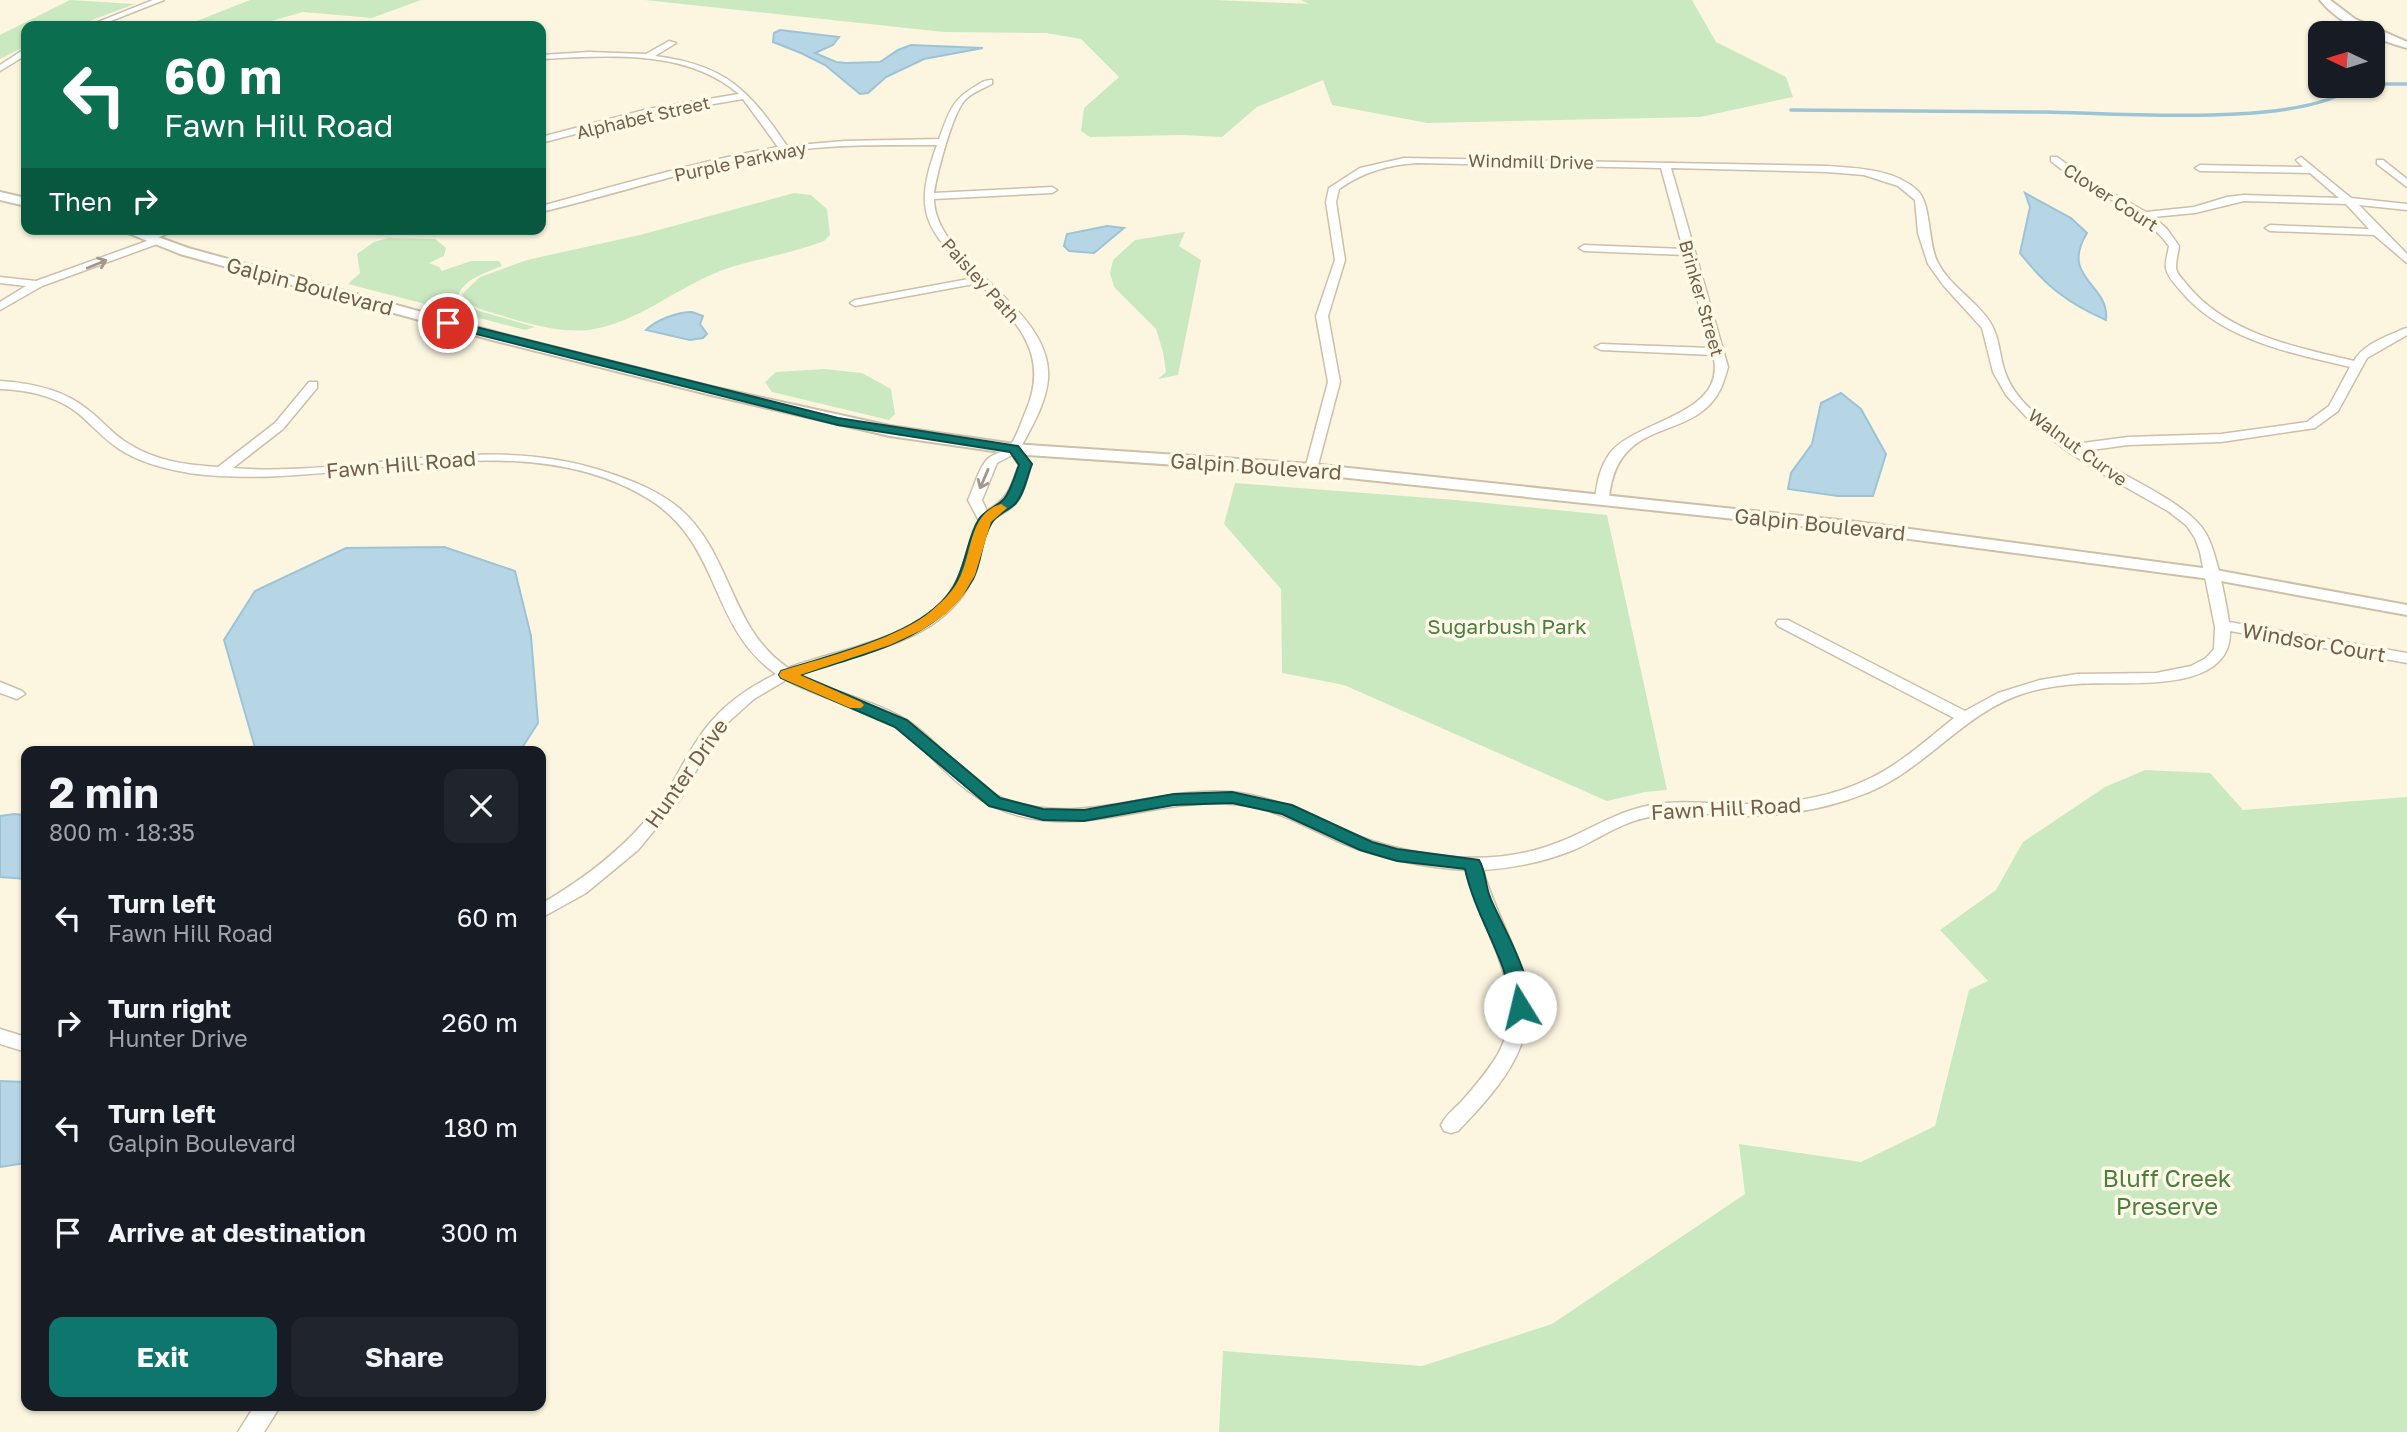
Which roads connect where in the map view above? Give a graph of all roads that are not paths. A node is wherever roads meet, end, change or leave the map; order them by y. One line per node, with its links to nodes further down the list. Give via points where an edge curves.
1 (160, 0): 3 (street)
2 (2325, 0): 5 (street, via 2331,9)
3 (105, 21)
4 (671, 43): 8 (street)
5 (2407, 45)
6 (21, 55): 9 (street)
7 (546, 58): 8 (street)
8 (645, 58): 11 (street, via 710,72)
9 (0, 69)
10 (989, 82): 13 (street, Paisley Path, via 960,100)
11 (745, 96): 12 (street, Alphabet Street, via 648,113); 14 (street)
12 (546, 139)
13 (943, 142): 14 (street, Purple Parkway); 24 (street, Paisley Path)
14 (784, 149): 28 (street, Purple Parkway)
15 (2054, 159): 29 (street, Clover Court, via 2076,177)
16 (2301, 160): 20 (street)
17 (2380, 162): 21 (street)
18 (1665, 165): 38 (street, Brinker Street); 51 (street, Walnut Curve, via 1847,170 1907,187 1922,204 1921,228 1929,258 1990,331 2003,382 2024,408); 53 (street, Windmill Drive, via 1398,161 1358,171 1334,188 1331,202 1340,260 1322,316 1334,382)
19 (2200, 167): 20 (street)
20 (2313, 170): 26 (street)
21 (2407, 184)
22 (1052, 190): 24 (street)
23 (0, 196): 25 (street)
24 (929, 196): 41 (street, Paisley Path, via 935,226)
25 (21, 201)
26 (2348, 201): 27 (street); 29 (street, via 2244,198 2195,210); 31 (street)
27 (2407, 207)
28 (546, 208)
29 (2143, 215): 48 (street, Clover Court, via 2169,237 2174,246 2173,274 2206,311 2261,340)
30 (2270, 228): 31 (street)
31 (2376, 232): 35 (street)
32 (140, 235): 34 (street, Galpin Boulevard)
33 (156, 235): 34 (street)
34 (148, 238): 42 (street); 52 (street, Galpin Boulevard, via 446,323 838,422)
35 (2387, 242): 36 (street); 39 (street)
36 (2407, 243)
37 (1584, 248): 38 (street)
38 (1689, 252): 47 (street, Brinker Street)
39 (2407, 260)
40 (0, 280): 42 (street)
41 (979, 280): 43 (street); 52 (street, Paisley Path, via 1031,339 1042,365 1037,397)
42 (37, 284): 44 (street)
43 (855, 303)
44 (0, 307)
45 (2407, 331): 48 (street, via 2374,347)
46 (1601, 347): 47 (street)
47 (1717, 352): 55 (street, Brinker Street, via 1722,368 1713,396 1697,409 1628,443 1606,471)
48 (2356, 365): 51 (street, via 2334,408 2311,425 2221,438)
49 (313, 384): 54 (street, via 279,426)
50 (0, 385): 54 (street, Fawn Hill Road, via 45,392 70,402 126,449 151,459)
51 (2074, 448): 57 (street, Walnut Curve, via 2193,524 2207,549)
52 (1014, 449): 53 (street, Galpin Boulevard); 56 (street, Hunter Drive, one-way to 56, via 992,461 975,500); 56 (street, via 1025,464 1011,500)
53 (1311, 469): 55 (street, Galpin Boulevard)
54 (220, 472): 62 (street, Fawn Hill Road, via 309,472 476,456 541,460 604,474 656,498 690,526 706,550 741,633)
55 (1602, 499): 57 (street, Galpin Boulevard, via 1858,527)
56 (985, 520): 62 (street, Hunter Drive, via 968,575 941,611 885,642)
57 (2210, 574): 58 (street, Galpin Boulevard); 60 (street, Fawn Hill Road)
58 (2407, 611)
59 (1783, 623): 65 (street)
60 (2222, 625): 61 (street, Windsor Court); 65 (street, Fawn Hill Road, via 2221,648 2215,658 2188,673 2037,685 2010,693)
61 (2407, 659)
62 (786, 675): 66 (street, Fawn Hill Road, via 901,723 995,802 1043,814 1084,815 1174,800 1232,797 1286,809 1366,846 1397,855); 67 (street, Hunter Drive, via 752,694 719,722 652,826 612,864)
63 (0, 687): 64 (street)
64 (17, 694)
65 (1965, 717): 66 (street, Fawn Hill Road, via 1885,779 1833,799 1780,808 1647,811 1613,821 1552,852)
66 (1473, 864): 70 (street, via 1479,894 1513,967 1520,1007 1507,1061)
67 (546, 909)
68 (0, 1036): 69 (street)
69 (21, 1043)
70 (1451, 1125)
71 (265, 1411): 72 (street)
72 (250, 1432)

